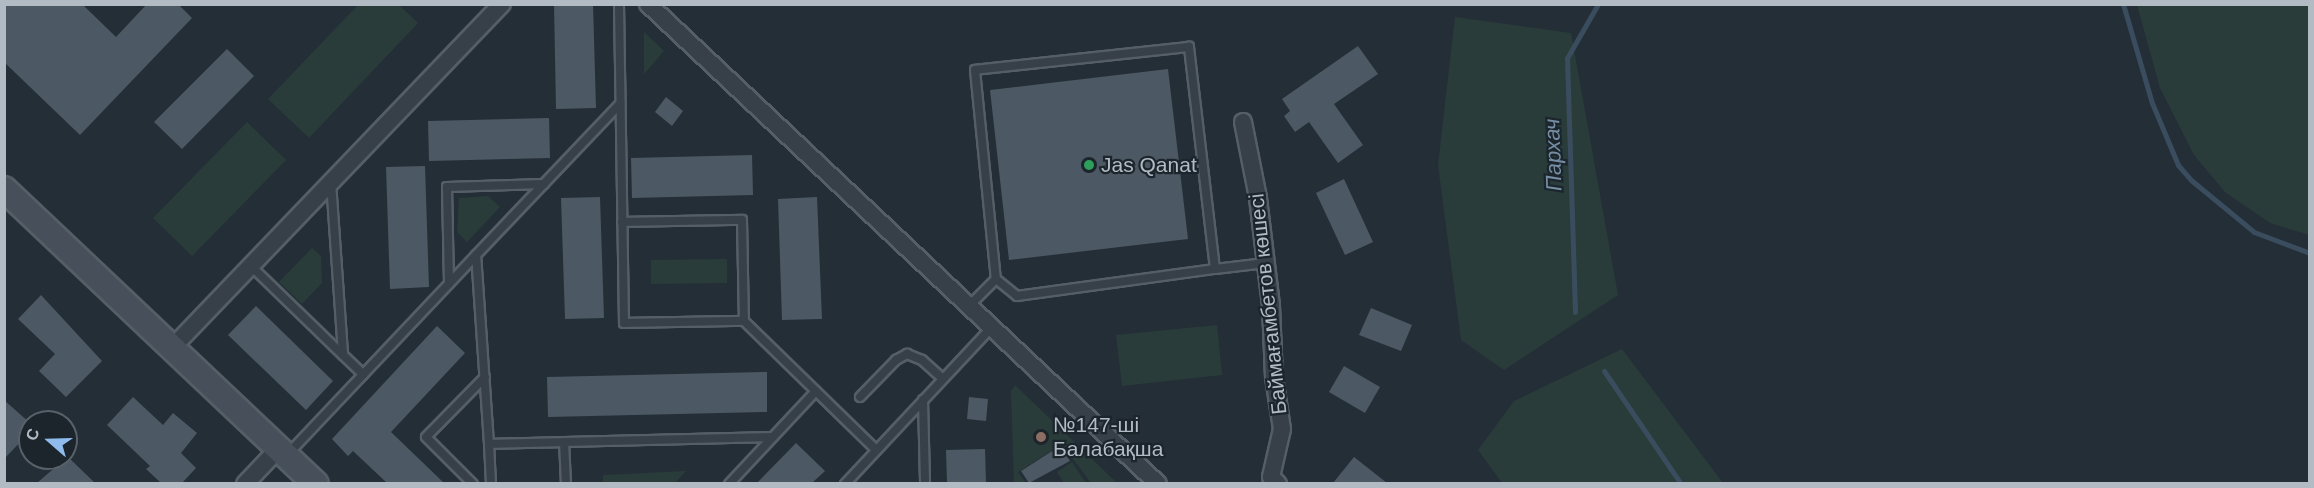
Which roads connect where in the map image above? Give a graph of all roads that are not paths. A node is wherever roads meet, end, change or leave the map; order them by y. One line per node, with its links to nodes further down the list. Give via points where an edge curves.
1 (502, 4): 6 (street)
2 (619, 4): 4 (lane)
3 (648, 4): 16 (street)
4 (620, 104): 7 (lane); 9 (lane)
5 (1243, 122): 11 (street, Баймағамбетов көшесі)
6 (331, 182): 12 (street); 20 (lane)
7 (544, 184): 10 (lane); 15 (lane, via 447,187)
8 (4, 189): 19 (street)
9 (622, 222): 17 (lane, via 624,322); 17 (lane, via 742,220)
10 (476, 255): 15 (lane); 22 (lane)
11 (1266, 263): 13 (lane); 32 (street, Баймағамбетов көшесі, via 1282,429)
12 (251, 266): 19 (street); 20 (lane)
13 (1215, 269): 14 (lane, via 1017,296); 14 (lane, via 1190,47 975,70)
14 (996, 279): 16 (lane)
15 (449, 283): 21 (lane)
16 (969, 306): 18 (street)
17 (744, 321): 24 (lane)
18 (992, 327): 23 (lane); 41 (street)
19 (171, 348): 31 (street)
20 (343, 355): 21 (lane)
21 (363, 374): 31 (lane)
22 (485, 377): 29 (lane); 35 (lane, via 426,437)
23 (943, 379): 25 (lane, via 922,360 908,354 896,360); 26 (lane)
24 (816, 391): 27 (lane); 30 (lane)
25 (860, 397)
26 (923, 400): 30 (lane); 40 (lane)
27 (773, 437): 28 (lane); 38 (lane)
28 (564, 442): 29 (lane); 37 (lane)
29 (489, 444): 36 (lane)
30 (876, 450): 39 (lane)
31 (283, 452): 33 (street); 34 (street)
32 (1271, 481)
33 (245, 483)
34 (316, 483)
35 (473, 483)
36 (491, 483)
37 (566, 483)
38 (729, 483)
39 (845, 483)
40 (925, 483)
41 (1158, 483)

